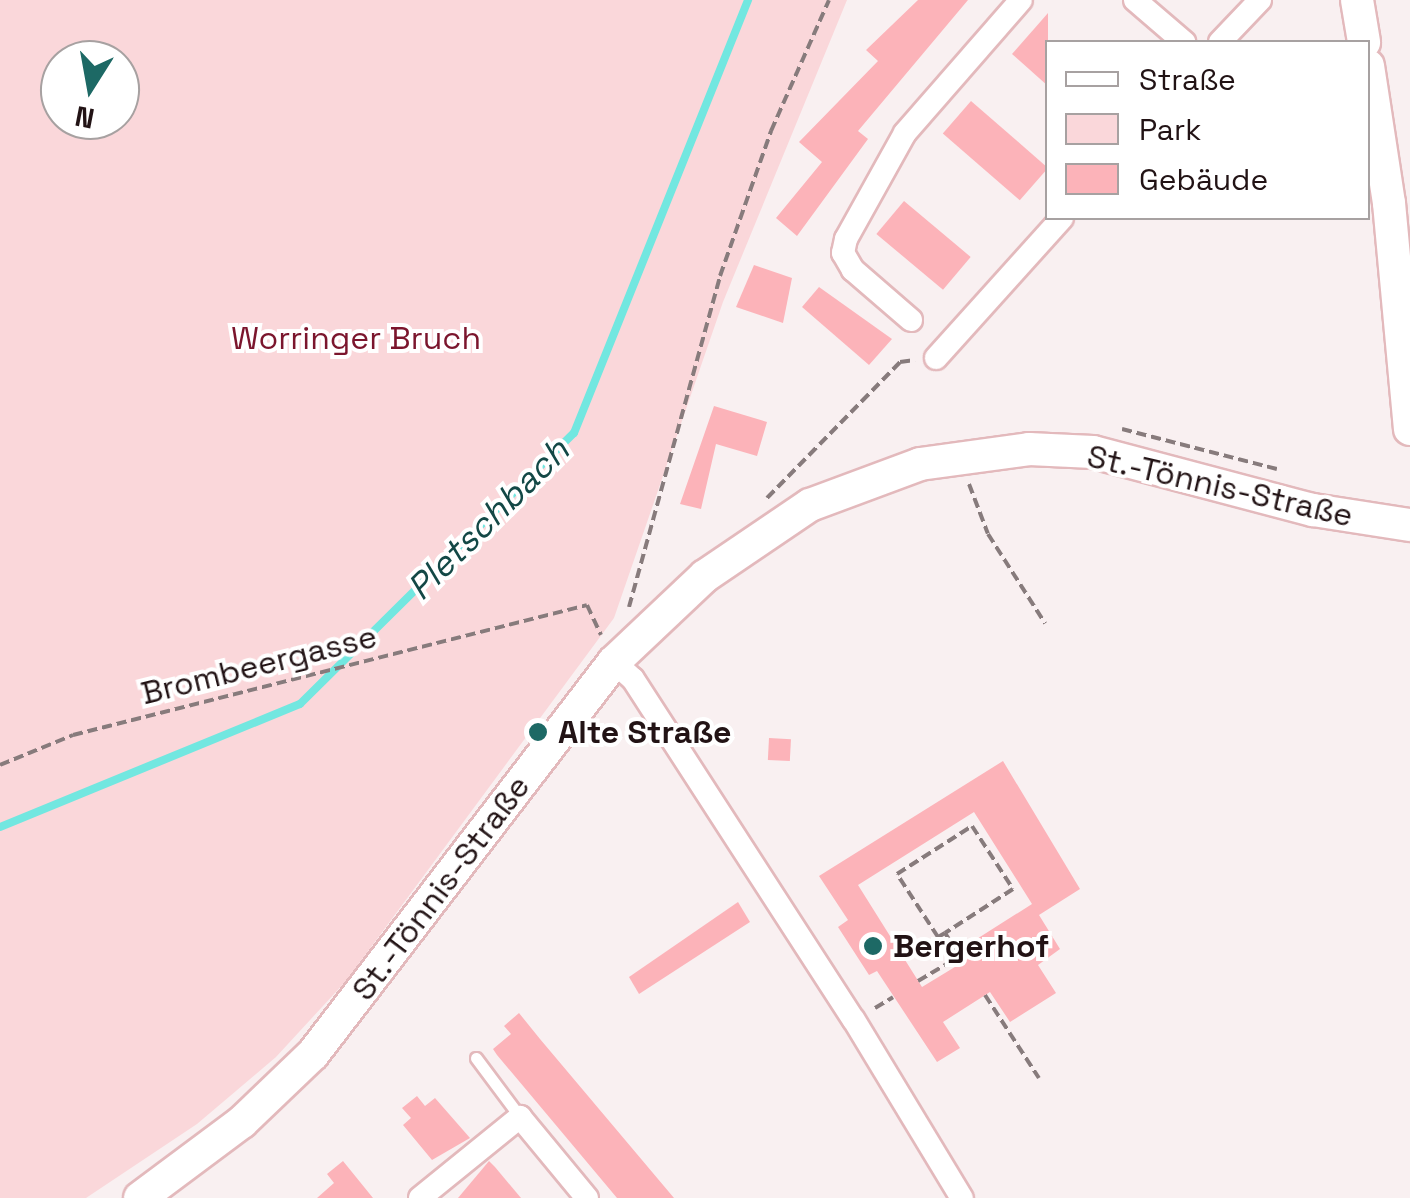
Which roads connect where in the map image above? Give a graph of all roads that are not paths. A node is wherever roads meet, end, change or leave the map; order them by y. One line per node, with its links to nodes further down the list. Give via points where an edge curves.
1 (1020, 0): 10 (street, via 905,134 846,240 843,253 853,270)
2 (1135, 0): 5 (street)
3 (1260, 0): 6 (street)
4 (1357, 0): 7 (main road)
5 (1182, 40)
6 (1222, 40)
7 (1364, 40)
8 (1370, 83): 12 (main road)
9 (1060, 220): 11 (street)
10 (911, 320)
11 (936, 358)
12 (1409, 407): 13 (main road)
13 (1410, 429)
14 (1410, 525): 15 (main road, St.-Tönnis-Straße, via 1313,510 1093,452 960,456 862,481 762,531)
15 (614, 662): 19 (main road, St.-Tönnis-Straße, via 313,1054 242,1122); 21 (street, via 664,728)
16 (476, 1058): 17 (lane)
17 (520, 1118): 18 (street); 20 (street)
18 (429, 1195)
19 (142, 1198)
20 (587, 1198)
21 (962, 1198)

